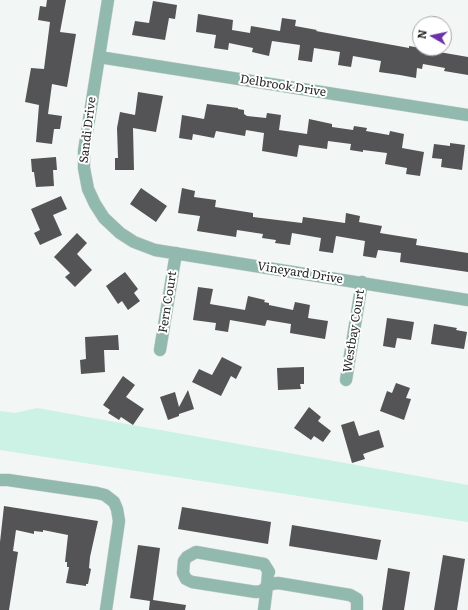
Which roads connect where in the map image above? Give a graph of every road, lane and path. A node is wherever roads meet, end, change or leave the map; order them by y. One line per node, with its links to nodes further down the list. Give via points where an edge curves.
1 (108, 0): 2 (street, Sandi Drive)
2 (99, 57): 3 (street, Delbrook Drive); 4 (street, Sandi Drive, via 84,151 85,179 100,213 120,233)
3 (468, 115)
4 (134, 242): 5 (street, Vineyard Drive, via 155,250)
5 (176, 253): 6 (street, Vineyard Drive); 8 (street, Fern Court)
6 (362, 282): 7 (street, Vineyard Drive); 9 (street, Westbay Court)
7 (468, 300)
8 (160, 350)
9 (346, 380)
10 (0, 480): 12 (street, via 97,493 114,502 118,520)
11 (263, 589): 11 (street, via 189,581 183,573 184,561 194,552 260,563 265,565 269,572); 13 (street); 14 (street, via 278,583 350,595 357,599)
12 (106, 610)
13 (264, 610)
14 (357, 610)

